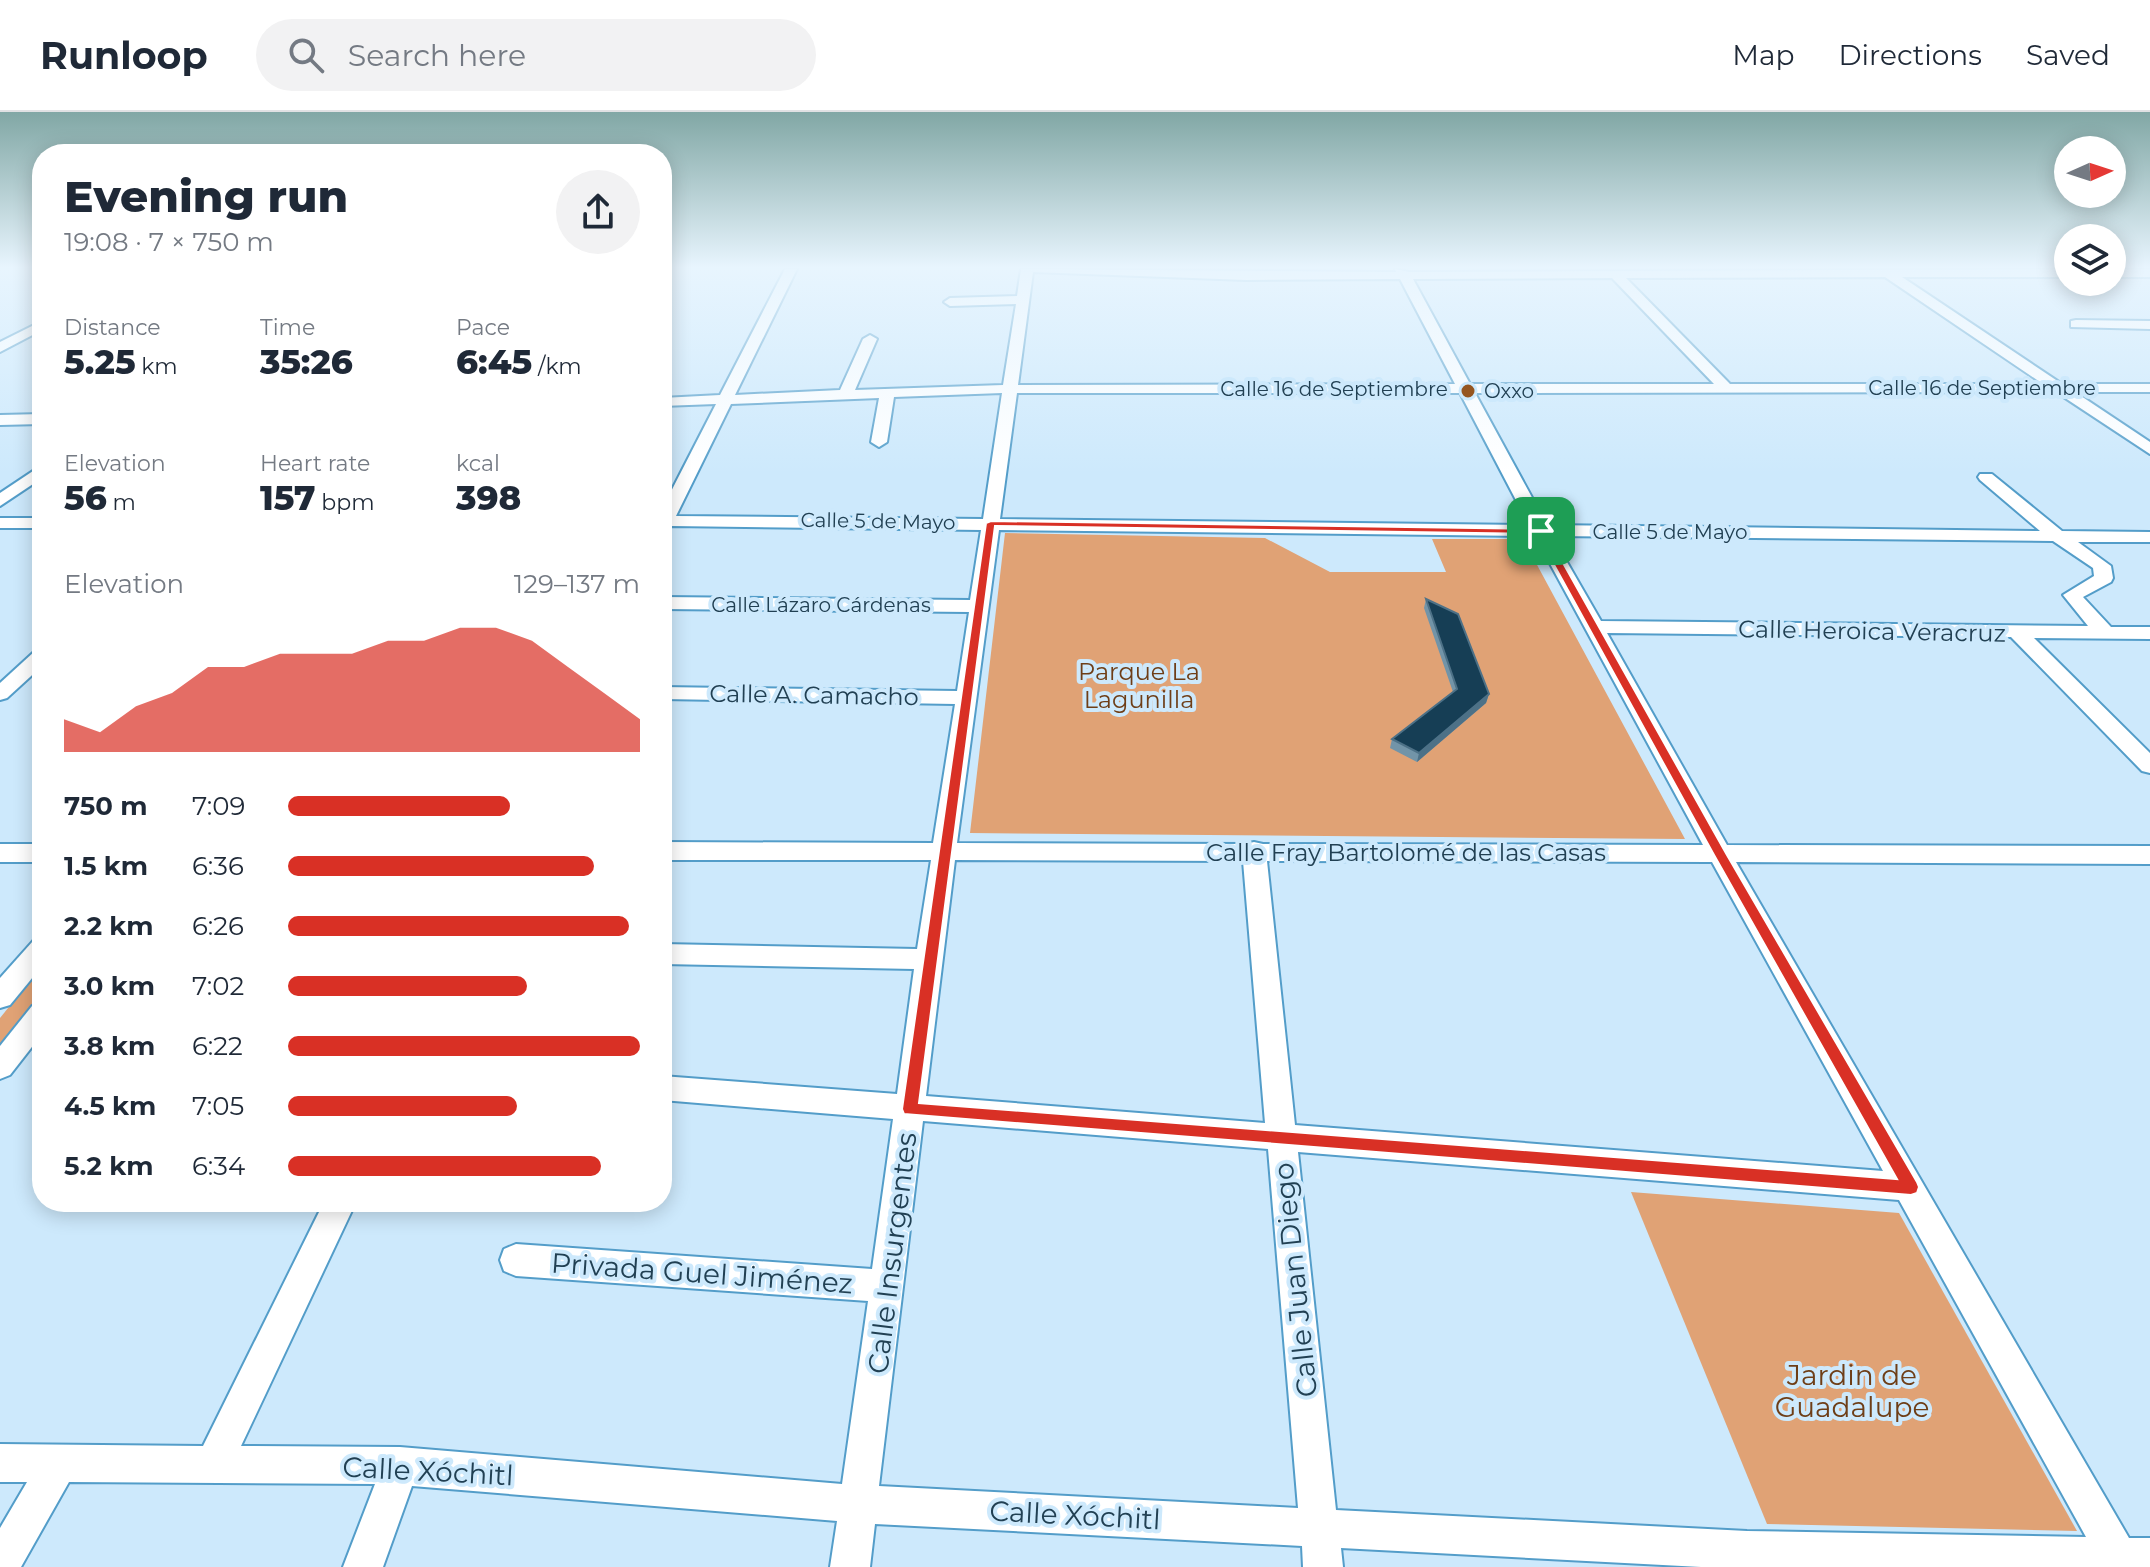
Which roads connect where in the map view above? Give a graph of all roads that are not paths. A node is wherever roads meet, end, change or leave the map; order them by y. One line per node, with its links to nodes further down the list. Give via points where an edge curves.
1 (757, 337): 17 (street)
2 (1018, 337): 13 (street, Calle Insurgentes)
3 (1436, 337): 14 (street)
4 (1676, 337): 10 (street)
5 (1983, 337): 11 (street)
6 (18, 338): 7 (street); 9 (street)
7 (0, 339)
8 (870, 339): 16 (street)
9 (0, 348)
10 (1726, 388): 11 (street, Calle 16 de Septiembre); 14 (street, Calle 16 de Septiembre)
11 (2059, 388): 12 (street, Calle 16 de Septiembre); 22 (street)
12 (2150, 388)
13 (1010, 389): 14 (street, Calle 16 de Septiembre); 15 (street, Calle 16 de Septiembre); 32 (street, Calle Insurgentes)
14 (1464, 389): 33 (street)
15 (887, 393): 16 (street, Calle 16 de Septiembre); 21 (street)
16 (846, 394): 17 (street, Calle 16 de Septiembre)
17 (725, 399): 18 (street, Calle 16 de Septiembre); 28 (street)
18 (672, 402)
19 (32, 419): 20 (street)
20 (0, 420)
21 (879, 442)
22 (2150, 449)
23 (32, 475): 25 (street)
24 (1986, 477): 34 (street)
25 (0, 478)
26 (32, 478): 27 (street)
27 (0, 501)
28 (672, 504)
29 (672, 522): 32 (street, Calle 5 de Mayo)
30 (0, 523): 31 (street)
31 (32, 523)
32 (991, 523): 33 (street, Calle 5 de Mayo); 37 (street, Calle Insurgentes)
33 (1541, 531): 34 (street, Calle 5 de Mayo); 38 (street)
34 (2056, 535): 35 (street, Calle 5 de Mayo); 40 (street, via 2105,570 2104,578 2072,595)
35 (2150, 537)
36 (672, 603): 37 (street, Calle Lázaro Cárdenas)
37 (979, 606): 45 (street, Calle Insurgentes)
38 (1594, 627): 39 (street, Calle Heroica Veracruz); 52 (street)
39 (2017, 632): 40 (street, Calle Heroica Veracruz); 46 (street)
40 (2105, 632): 41 (street, Calle Heroica Veracruz)
41 (2150, 633)
42 (32, 664): 44 (street)
43 (672, 693): 45 (street, Calle A. Camacho)
44 (0, 694)
45 (966, 698): 47 (street, Calle Insurgentes)
46 (2150, 766)
47 (945, 850): 48 (street, Calle Fray Bartolomé de las Casas); 49 (street, Calle Fray Bartolomé de las Casas); 55 (street, Calle Insurgentes)
48 (1254, 850): 52 (street, Calle Fray Bartolomé de las Casas); 62 (street, Calle Juan Diego)
49 (672, 851)
50 (0, 853): 51 (street)
51 (32, 853)
52 (1720, 855): 53 (street, Calle Fray Bartolomé de las Casas); 63 (street)
53 (2150, 855)
54 (672, 954): 55 (street)
55 (929, 959): 61 (street, Calle Insurgentes)
56 (32, 960): 57 (street)
57 (0, 997)
58 (32, 1027): 59 (street)
59 (0, 1067)
60 (672, 1089): 61 (street)
61 (910, 1109): 62 (street); 66 (street, Calle Insurgentes)
62 (1281, 1138): 63 (street); 72 (street, Calle Juan Diego)
63 (1911, 1187): 73 (street)
64 (335, 1212): 69 (street)
65 (516, 1260): 66 (street, Privada Guel Jiménez)
66 (888, 1286): 71 (street, Calle Insurgentes)
67 (0, 1463): 68 (street, Calle Xóchitl)
68 (59, 1463): 69 (street, Calle Xóchitl); 74 (street)
69 (213, 1465): 70 (street, Calle Xóchitl)
70 (400, 1466): 71 (street, Calle Xóchitl); 75 (street)
71 (859, 1504): 72 (street, Calle Xóchitl); 76 (street, Calle Insurgentes)
72 (1318, 1527): 73 (street, Calle Xóchitl, via 1747,1550); 77 (street, Calle Juan Diego)
73 (2131, 1561)
74 (0, 1566)
75 (363, 1567)
76 (850, 1567)
77 (1323, 1567)

